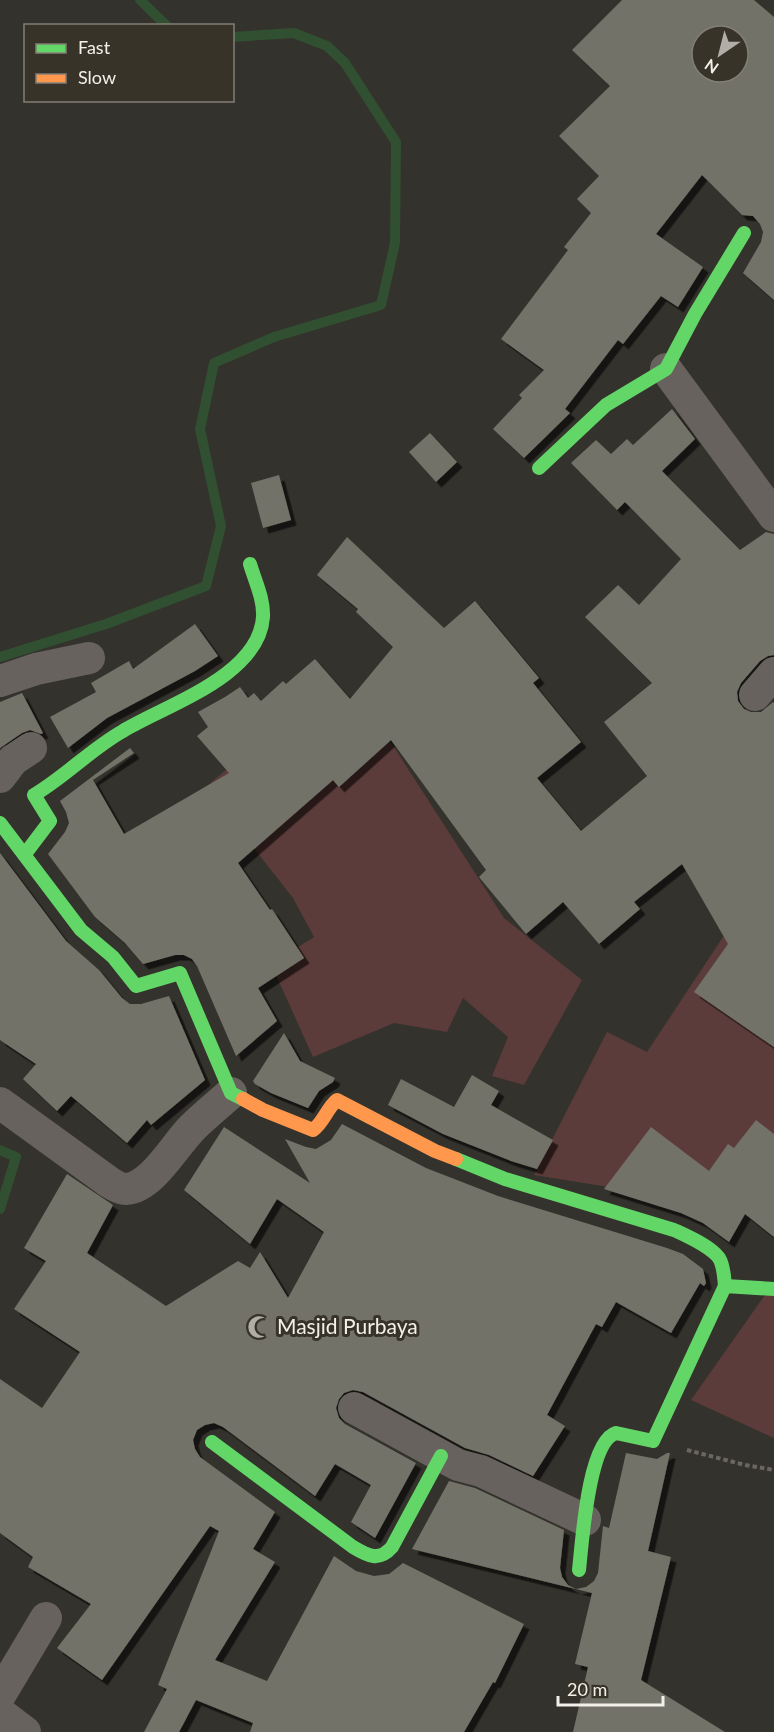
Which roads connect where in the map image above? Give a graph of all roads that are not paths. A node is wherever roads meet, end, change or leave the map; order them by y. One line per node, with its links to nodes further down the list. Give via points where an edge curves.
1 (744, 233): 2 (street, via 694,314)
2 (666, 369): 3 (street, via 606,405); 4 (street)
3 (539, 468)
4 (774, 516)
5 (250, 564): 11 (street, via 263,618 243,656 230,672 118,734 56,783 34,795 50,821)
6 (89, 658): 7 (street)
7 (0, 681)
8 (31, 748): 9 (street, via 13,760)
9 (0, 777)
10 (0, 823): 11 (street)
11 (25, 854): 12 (street, via 81,930 113,957 136,986 180,972)
12 (231, 1093): 13 (street, via 191,1128 159,1169 126,1189 109,1182); 14 (street, via 309,1130 319,1127 337,1100 435,1151 505,1179 674,1230 706,1246 718,1257)
13 (0, 1103)
14 (725, 1286): 15 (street); 19 (street, via 653,1441 619,1433 604,1440 594,1465)
15 (774, 1289)
16 (354, 1408): 18 (street)
17 (212, 1442): 18 (street, via 353,1547 380,1559 392,1546)
18 (441, 1456): 19 (street)
19 (585, 1520): 20 (street)
20 (579, 1570)
21 (46, 1618): 22 (street)
22 (0, 1695)
23 (0, 1713): 24 (street)
24 (25, 1732)

